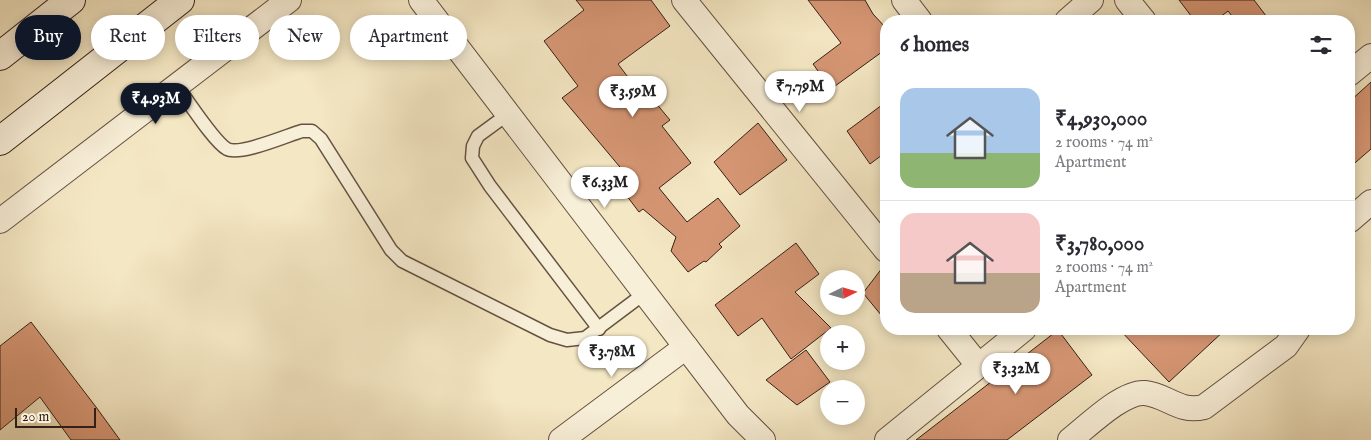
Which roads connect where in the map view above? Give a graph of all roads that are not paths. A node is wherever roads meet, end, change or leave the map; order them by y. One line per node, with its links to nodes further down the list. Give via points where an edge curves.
1 (71, 0): 12 (street)
2 (180, 0): 17 (street)
3 (288, 0): 15 (street)
4 (421, 0): 16 (street)
5 (684, 0): 21 (street)
6 (904, 0): 9 (street)
7 (1090, 0): 10 (street)
8 (1127, 0): 11 (street)
9 (915, 15)
10 (1074, 15)
11 (1139, 15)
12 (0, 56)
13 (1371, 56): 14 (street)
14 (1355, 69)
15 (176, 85): 20 (street); 23 (lane, via 228,150 240,150 302,131 312,131 321,139 391,250 414,268 550,335 567,340 585,338)
16 (508, 114): 22 (street); 23 (lane, via 478,136 472,158)
17 (0, 141)
18 (1371, 202): 19 (street)
19 (1355, 216)
20 (0, 221)
21 (880, 243)
22 (645, 293): 23 (lane); 27 (street)
23 (599, 329)
24 (954, 335): 28 (street)
25 (1016, 335): 28 (street)
26 (1294, 335): 32 (street, via 1286,346 1204,407 1182,408 1147,393 1135,394 1124,398)
27 (686, 347): 29 (street); 30 (street, via 738,416)
28 (978, 365): 31 (street)
29 (560, 440)
30 (763, 440)
31 (886, 440)
32 (1070, 440)

